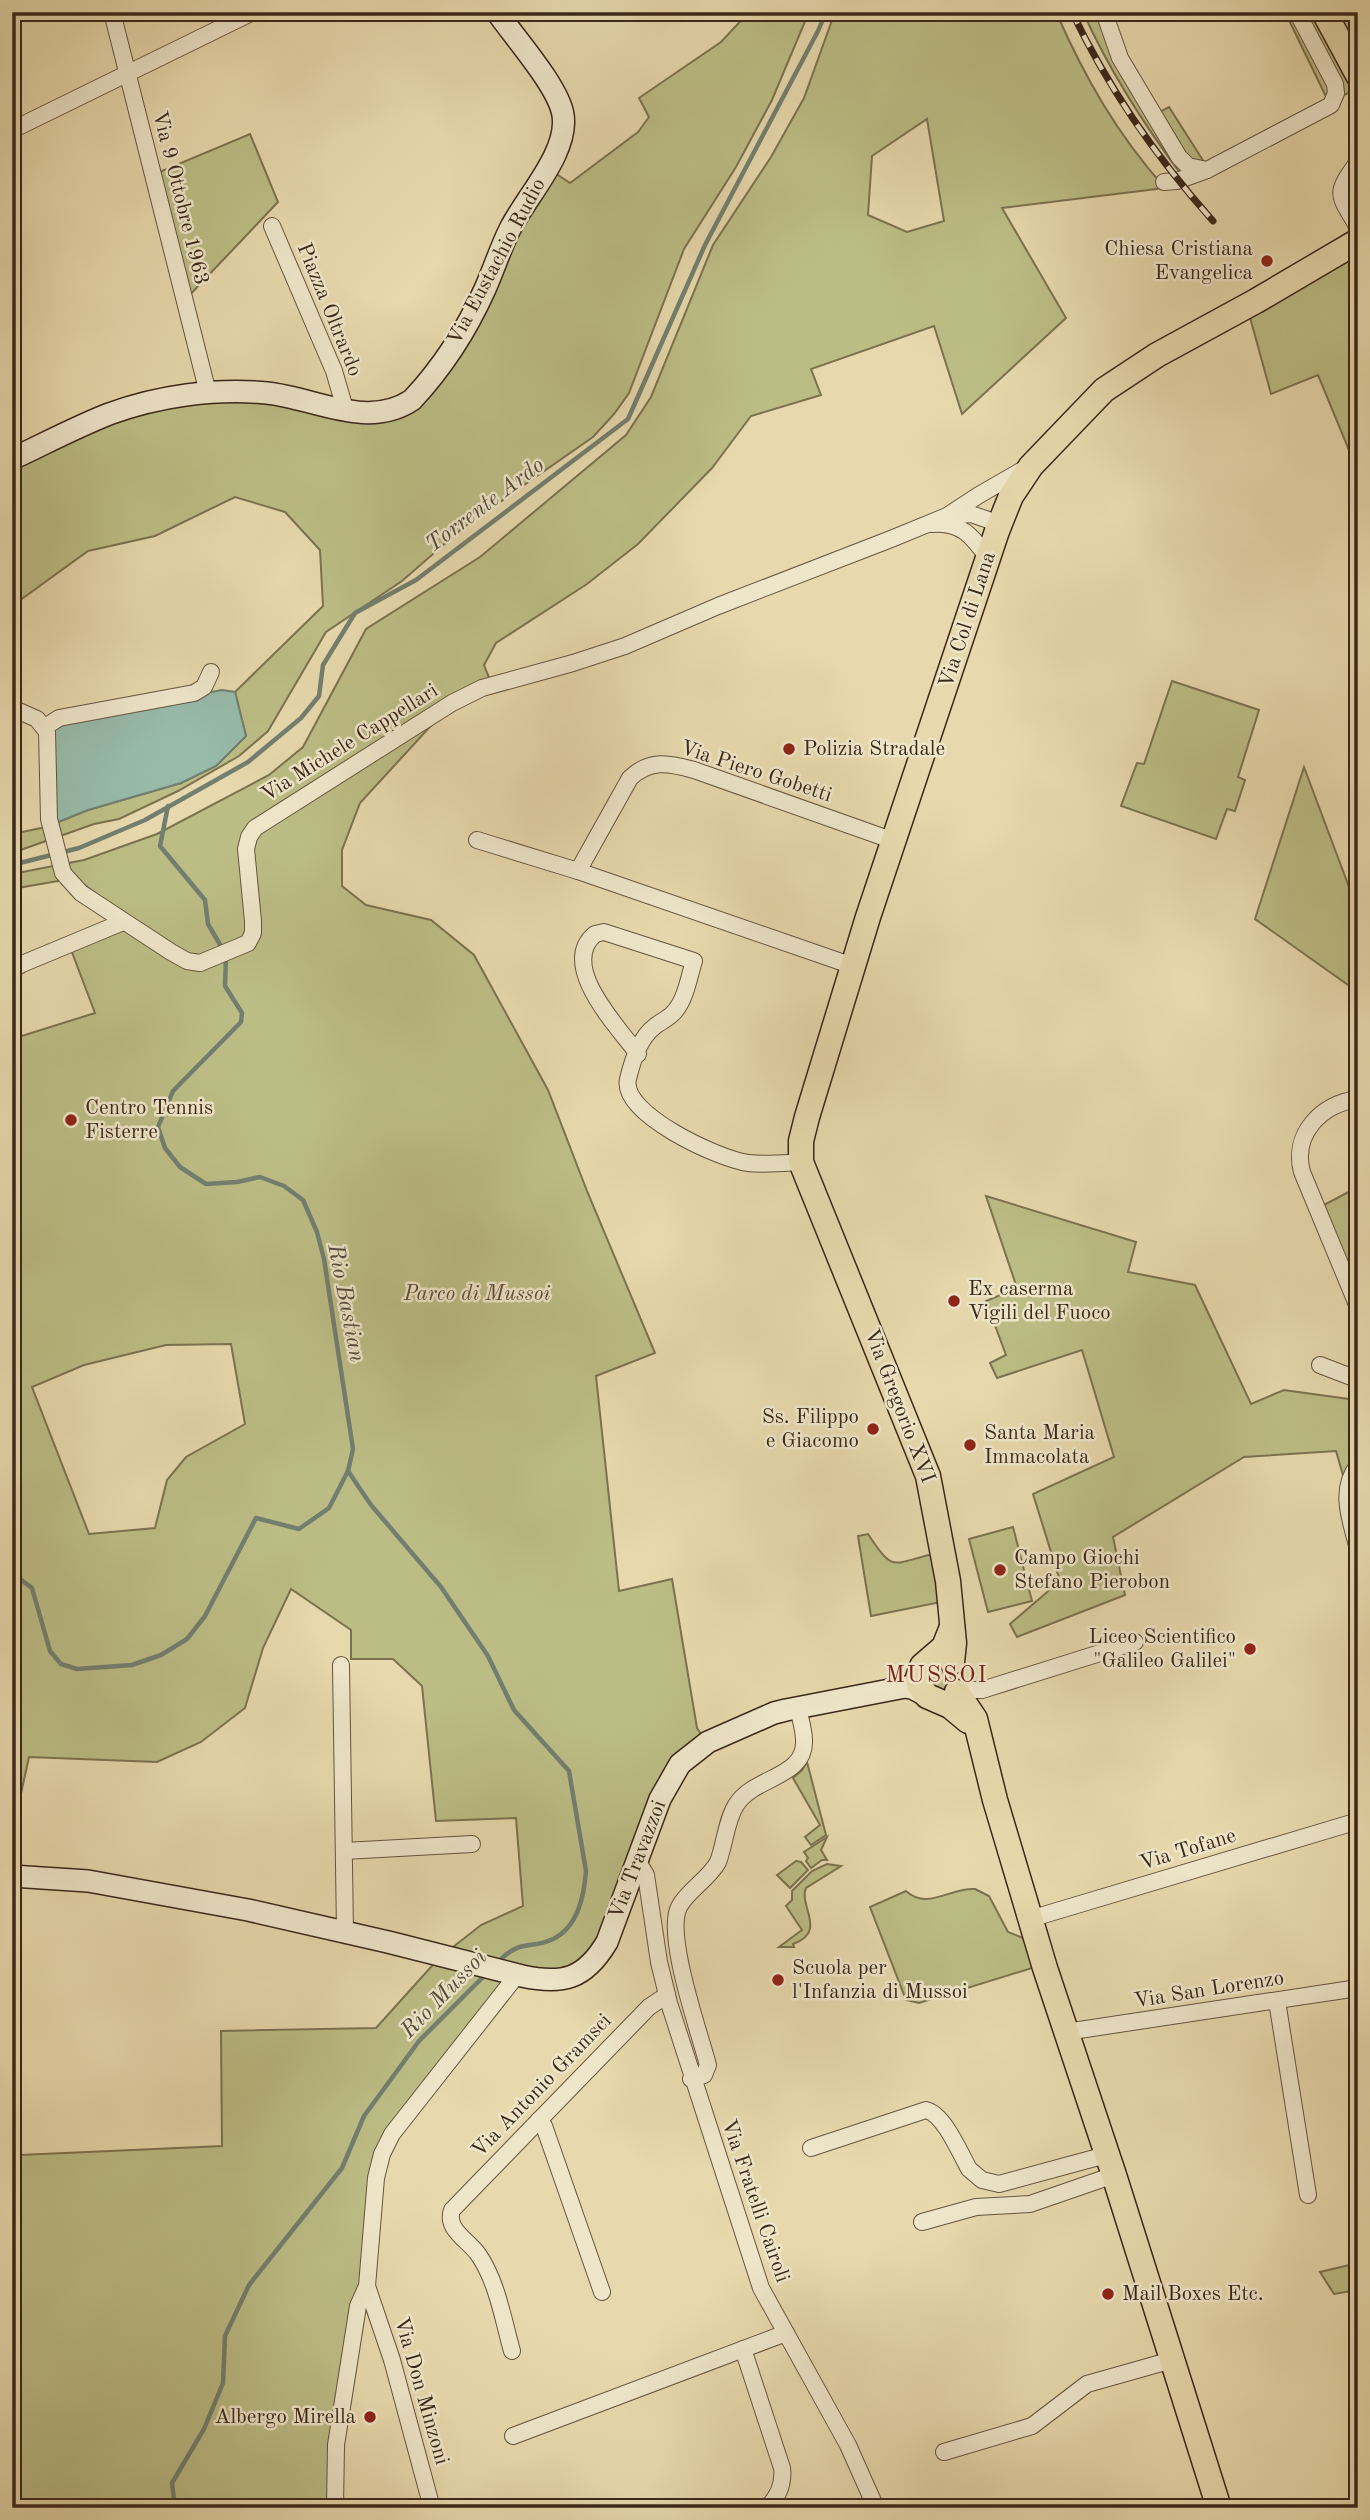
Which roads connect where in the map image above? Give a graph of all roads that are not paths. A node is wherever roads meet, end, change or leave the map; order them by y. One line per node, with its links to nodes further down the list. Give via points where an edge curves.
1 (112, 12): 7 (street, Via 9 Ottobre 1963)
2 (253, 12): 7 (street)
3 (497, 12): 18 (street, Via Eustachio Rudio, via 557,97 564,122 558,148 509,230 469,321 421,391 402,407)
4 (1104, 12): 12 (street, via 1120,58 1180,157 1188,166)
5 (1297, 12): 8 (street, via 1326,65)
6 (1324, 12): 8 (main road)
7 (127, 73): 10 (street); 17 (street, Via 9 Ottobre 1963)
8 (1347, 80): 9 (street, via 1345,89); 12 (street, via 1328,108)
9 (1358, 84)
10 (12, 130)
11 (1357, 163): 15 (street, via 1340,194)
12 (1207, 170): 13 (street)
13 (1164, 182)
14 (272, 226): 18 (street, Piazza Oltrardo, via 334,371)
15 (1358, 228)
16 (1358, 241): 20 (main road, Via Col di Lana, via 1130,372 1084,409)
17 (208, 393): 18 (street, Via Eustachio Rudio, via 281,395); 19 (street, Via Eustachio Rudio, via 113,413)
18 (346, 412)
19 (12, 459)
20 (1031, 466): 21 (street, Via Michele Cappellari, via 979,495); 22 (main road, Via Col di Lana, via 1011,496)
21 (949, 520): 22 (street, Via Michele Cappellari); 23 (street, via 972,537); 30 (street, Via Michele Cappellari, via 922,526 625,646 482,688 452,703 252,832 246,849 254,927 244,945 200,963 187,961)
22 (999, 528): 23 (main road, Via Col di Lana)
23 (988, 558): 28 (main road, Via Col di Lana)
24 (211, 671): 26 (street, via 204,687 194,693 59,718)
25 (12, 708): 26 (street)
26 (45, 727): 30 (street, Via Michele Cappellari, via 50,829 63,873 81,893)
27 (477, 840): 29 (street)
28 (894, 841): 29 (street, Via Piero Gobetti, via 694,771 654,764 630,779); 31 (main road, Via Col di Lana)
29 (578, 871): 31 (street)
30 (123, 922): 32 (street)
31 (853, 966): 35 (main road, Via Col di Lana, via 807,1117)
32 (12, 970)
33 (638, 1054): 33 (street, via 648,1032 676,1010 694,961 604,932 595,934 584,947 584,973); 35 (street, via 627,1089 635,1104 670,1129 738,1161)
34 (1358, 1099): 36 (street, via 1332,1105 1321,1114 1306,1133 1299,1154 1302,1172)
35 (801, 1162): 43 (main road, Via Gregorio XVI, via 928,1476 952,1626 944,1647)
36 (1358, 1307)
37 (1320, 1365): 38 (street)
38 (1358, 1383)
39 (1358, 1465): 40 (street, via 1346,1492)
40 (1358, 1549)
41 (1135, 1642): 43 (street)
42 (341, 1665): 47 (street)
43 (943, 1683): 44 (street, Via Travazzoi); 50 (main road, via 976,1727)
44 (798, 1708): 48 (street, Via Travazzoi, via 774,1713 716,1738 688,1756 660,1799); 57 (street, via 802,1757 792,1769 754,1787 735,1806 718,1863 683,1900 675,1918 676,1943 708,2065 704,2075)
45 (1358, 1821): 50 (street, Via Tofane)
46 (472, 1844): 47 (street)
47 (344, 1851): 51 (street)
48 (637, 1860): 52 (street, Via Travazzoi, via 607,1942 592,1963 564,1979); 54 (street, Via Fratelli Cairoli, via 646,1875)
49 (12, 1876): 51 (street, Via Travazzoi, via 101,1884)
50 (1030, 1919): 56 (main road)
51 (345, 1932): 52 (street, Via Travazzoi)
52 (513, 1974): 63 (street, Via Don Minzoni, via 386,2145 376,2178)
53 (1358, 1988): 55 (street, Via San Lorenzo)
54 (667, 1995): 57 (street, Via Fratelli Cairoli); 58 (street, Via Antonio Gramsci, via 649,2007)
55 (1276, 2001): 56 (street, Via San Lorenzo); 61 (street)
56 (1066, 2032): 60 (main road)
57 (691, 2079): 65 (street, Via Fratelli Cairoli, via 761,2288)
58 (539, 2120): 64 (street); 67 (street, Via Antonio Gramsci, via 452,2210 450,2219 485,2265)
59 (811, 2148): 60 (street, via 926,2110 940,2119 975,2175 990,2183)
60 (1110, 2165): 62 (street, via 1030,2204 976,2207); 68 (main road)
61 (1308, 2195)
62 (922, 2222)
63 (367, 2286): 71 (street, Via Don Minzoni, via 358,2306 337,2445); 72 (street, Via Don Minzoni)
64 (603, 2292)
65 (786, 2333): 66 (street); 74 (street, Via Fratelli Cairoli, via 848,2445)
66 (743, 2349): 69 (street); 73 (street, via 782,2468 778,2494)
67 (512, 2351)
68 (1172, 2360): 70 (street, via 1087,2384 1032,2426); 75 (main road)
69 (513, 2436)
70 (944, 2452)
71 (335, 2508)
72 (432, 2508)
73 (767, 2508)
74 (876, 2508)
75 (1219, 2508)

